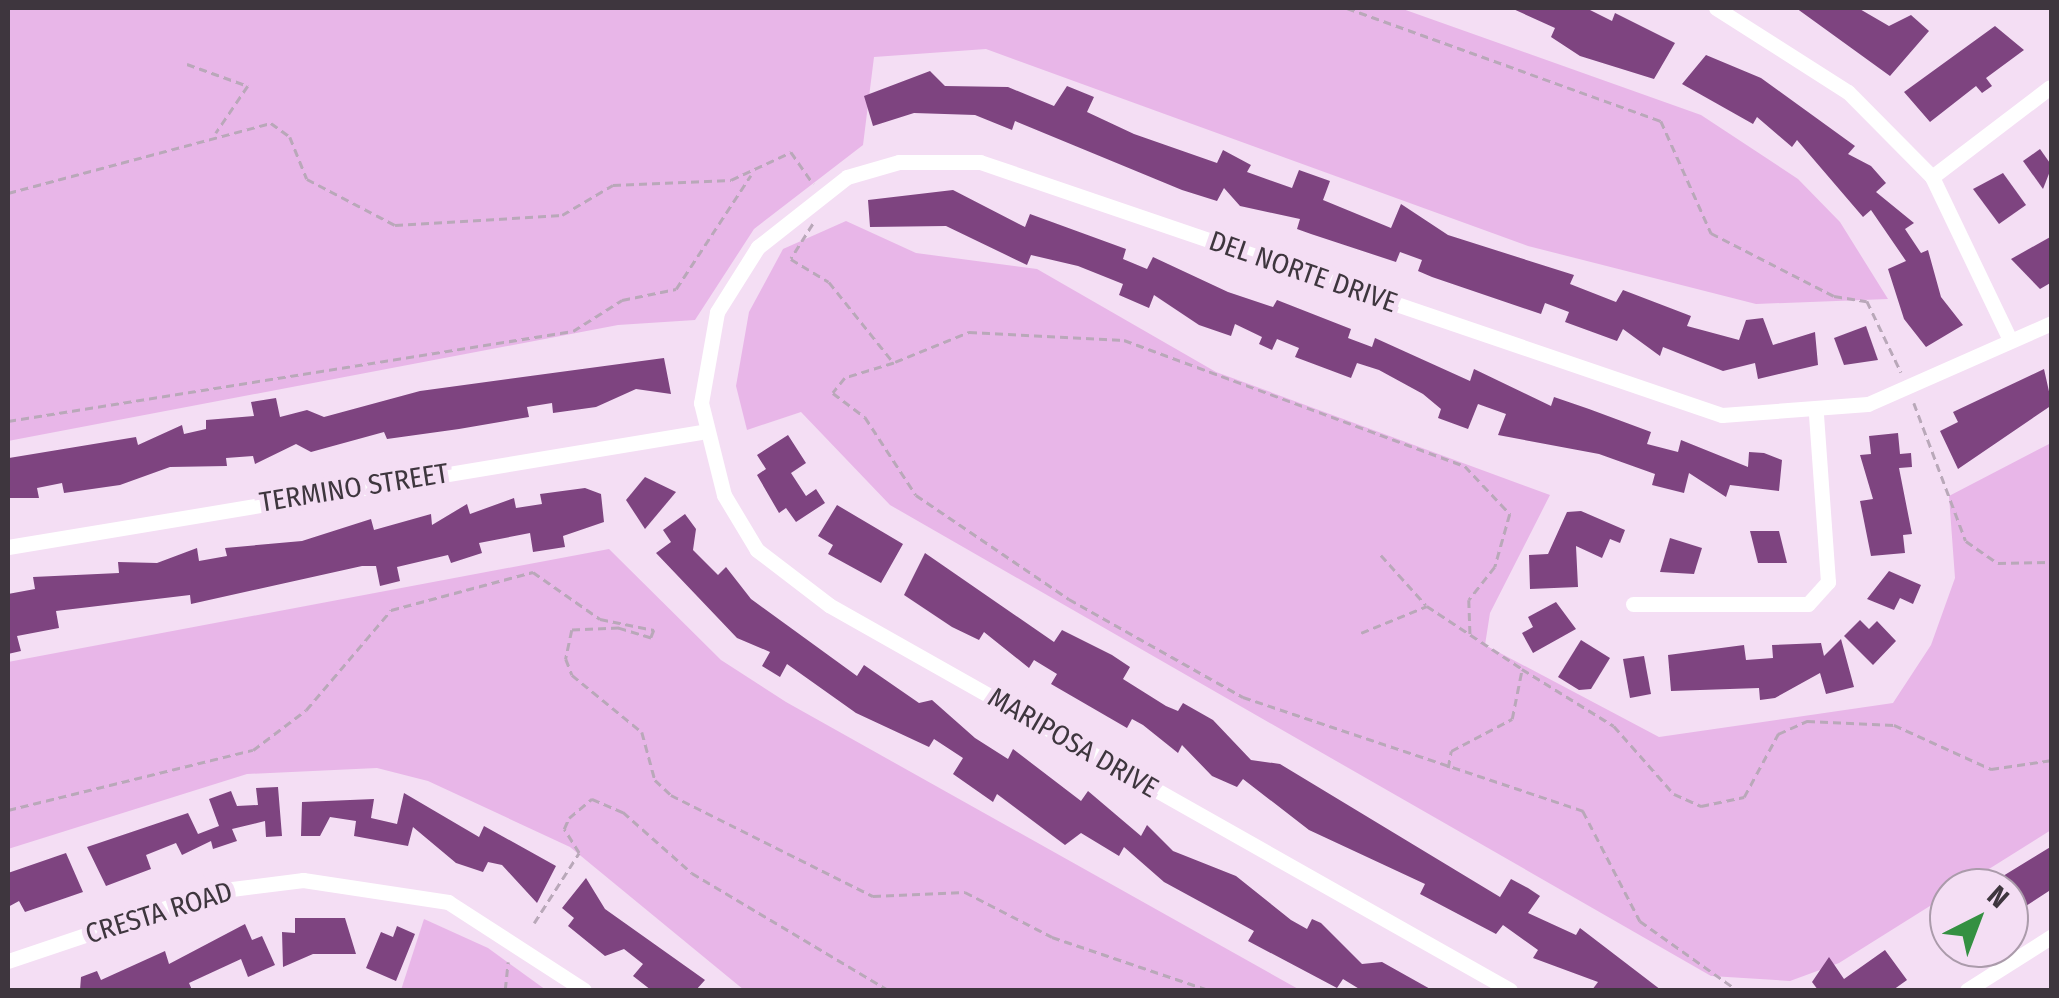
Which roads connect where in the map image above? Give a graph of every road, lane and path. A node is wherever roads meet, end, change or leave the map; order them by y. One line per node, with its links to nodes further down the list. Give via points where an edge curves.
1 (1348, 8): 13 (path, via 1661,121 1711,233 1834,296 1867,301)
2 (1716, 8): 7 (street, via 1848,92)
3 (187, 64): 5 (path, via 248,86)
4 (2050, 87): 7 (street)
5 (215, 134): 6 (path, via 250,124 285,130 308,179 394,225 562,215 613,185); 8 (path)
6 (751, 173): 9 (path, via 791,152 814,174); 15 (path, via 670,294 622,300 573,331)
7 (1932, 177): 11 (street)
8 (8, 193)
9 (811, 201): 12 (path, via 816,220 791,259 828,282); 14 (street, DEL NORTE DRIVE, via 899,162 980,162 1722,415); 16 (street, DEL NORTE DRIVE, via 758,247 717,312 703,352)
10 (2052, 324): 11 (street, DEL NORTE DRIVE)
11 (2010, 340): 13 (street, DEL NORTE DRIVE)
12 (894, 362): 23 (path, via 970,332 1124,340 1464,466 1510,514 1495,567 1469,600); 26 (path, via 845,378 833,393 864,417 931,506 1242,698)
13 (1907, 386): 14 (street, DEL NORTE DRIVE); 19 (path, via 1966,542 1998,563)
14 (1816, 414): 20 (street, via 1828,582 1808,604)
15 (8, 421)
16 (701, 432): 17 (street, TERMINO STREET); 36 (street, MARIPOSA DRIVE, via 757,550 828,604)
17 (8, 547)
18 (1381, 556): 21 (path)
19 (2052, 562)
20 (1634, 604)
21 (1427, 606): 22 (path); 23 (path)
22 (1360, 633)
23 (1470, 634): 24 (path)
24 (1522, 668): 25 (path, via 1614,726 1674,794 1700,806 1744,797 1778,734 1807,722 1894,725 1991,769); 26 (path, via 1512,719 1451,751)
25 (2052, 760)
26 (1448, 769): 37 (path, via 1583,812 1640,921)
27 (8, 810): 35 (path, via 253,750 306,710 391,610 533,572 610,624 654,630 651,638 572,630 566,659 572,675 642,732 655,780 671,794 873,896 965,892 1052,937)
28 (534, 923): 34 (path, via 579,853 564,829 568,818 592,799 623,812 692,873)
29 (2052, 936): 38 (street)
30 (508, 960): 32 (path)
31 (8, 961): 33 (street, CRESTA ROAD, via 216,891 319,881 448,902)
32 (506, 990)
33 (584, 990)
34 (888, 990)
35 (1208, 990)
36 (1510, 990)
37 (1737, 990)
38 (1967, 990)

